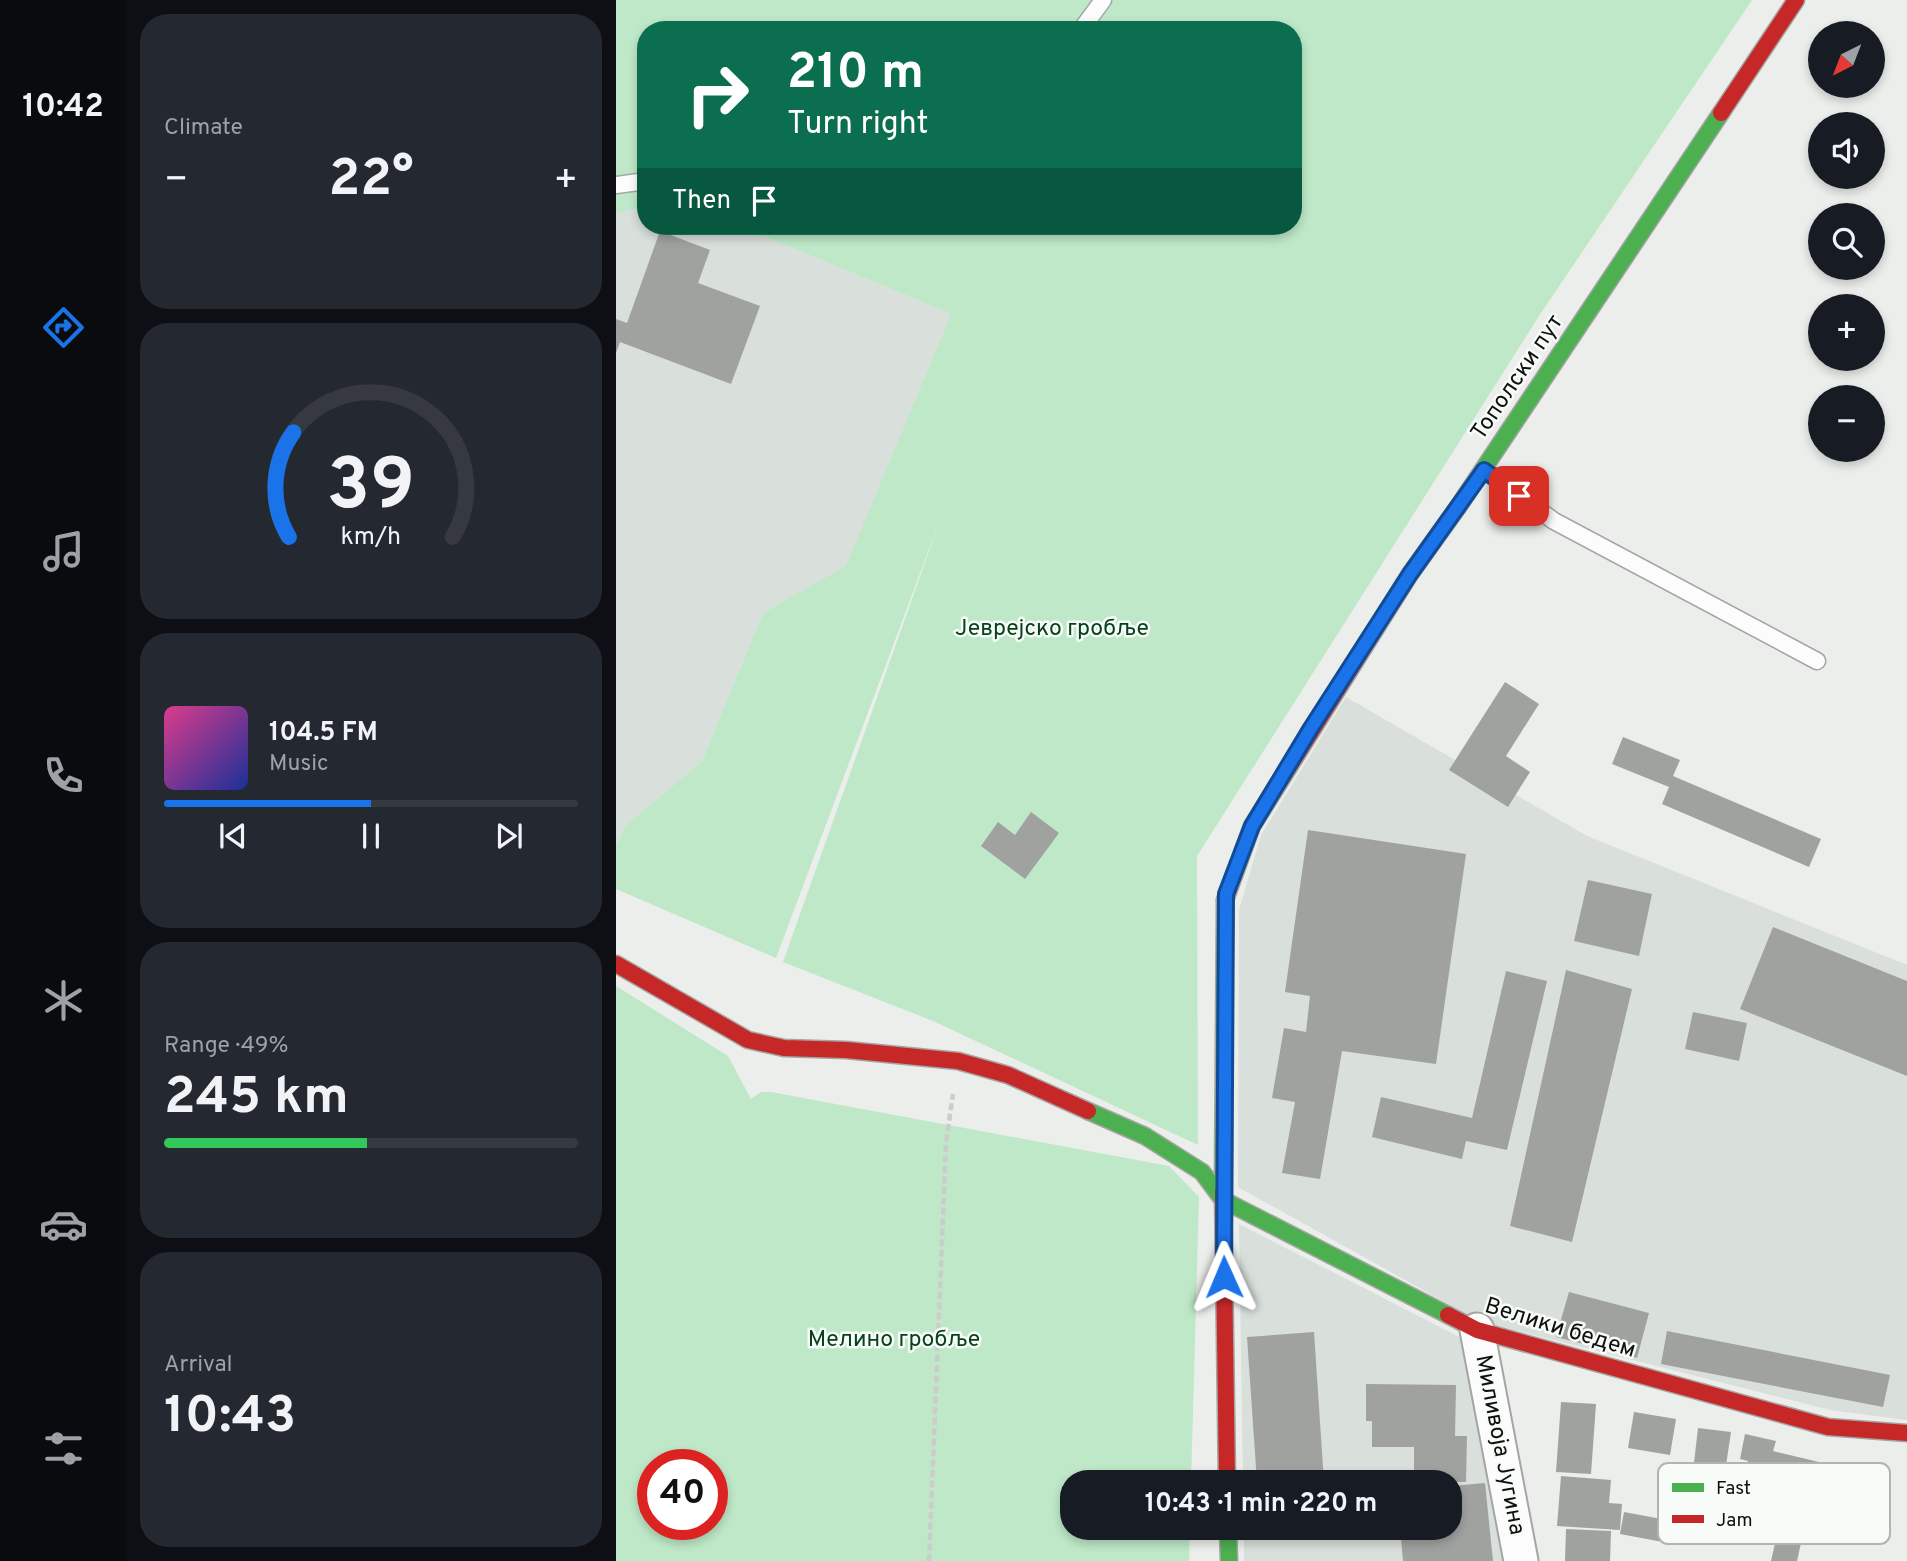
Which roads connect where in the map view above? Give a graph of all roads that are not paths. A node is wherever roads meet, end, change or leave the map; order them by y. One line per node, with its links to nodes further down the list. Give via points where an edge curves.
1 (1103, 0): 3 (lane)
2 (1796, 0): 6 (street, Тополски пут)
3 (1088, 21)
4 (637, 182): 5 (lane)
5 (616, 185)
6 (1484, 470): 7 (lane, via 1554,521); 9 (street, Тополски пут, via 1410,574 1311,728 1252,826 1226,894)
7 (1817, 661)
8 (616, 964): 9 (street, via 748,1040 784,1048 958,1061 1008,1074 1145,1136 1202,1172)
9 (1223, 1200): 10 (street, Велики бедем); 12 (street, Тополски пут)
10 (1477, 1330): 11 (street, Велики бедем, via 1828,1427); 15 (street, Миливоја Југина)
11 (1907, 1433)
12 (1227, 1470)
13 (1228, 1540): 14 (street)
14 (1228, 1561)
15 (1521, 1561)

